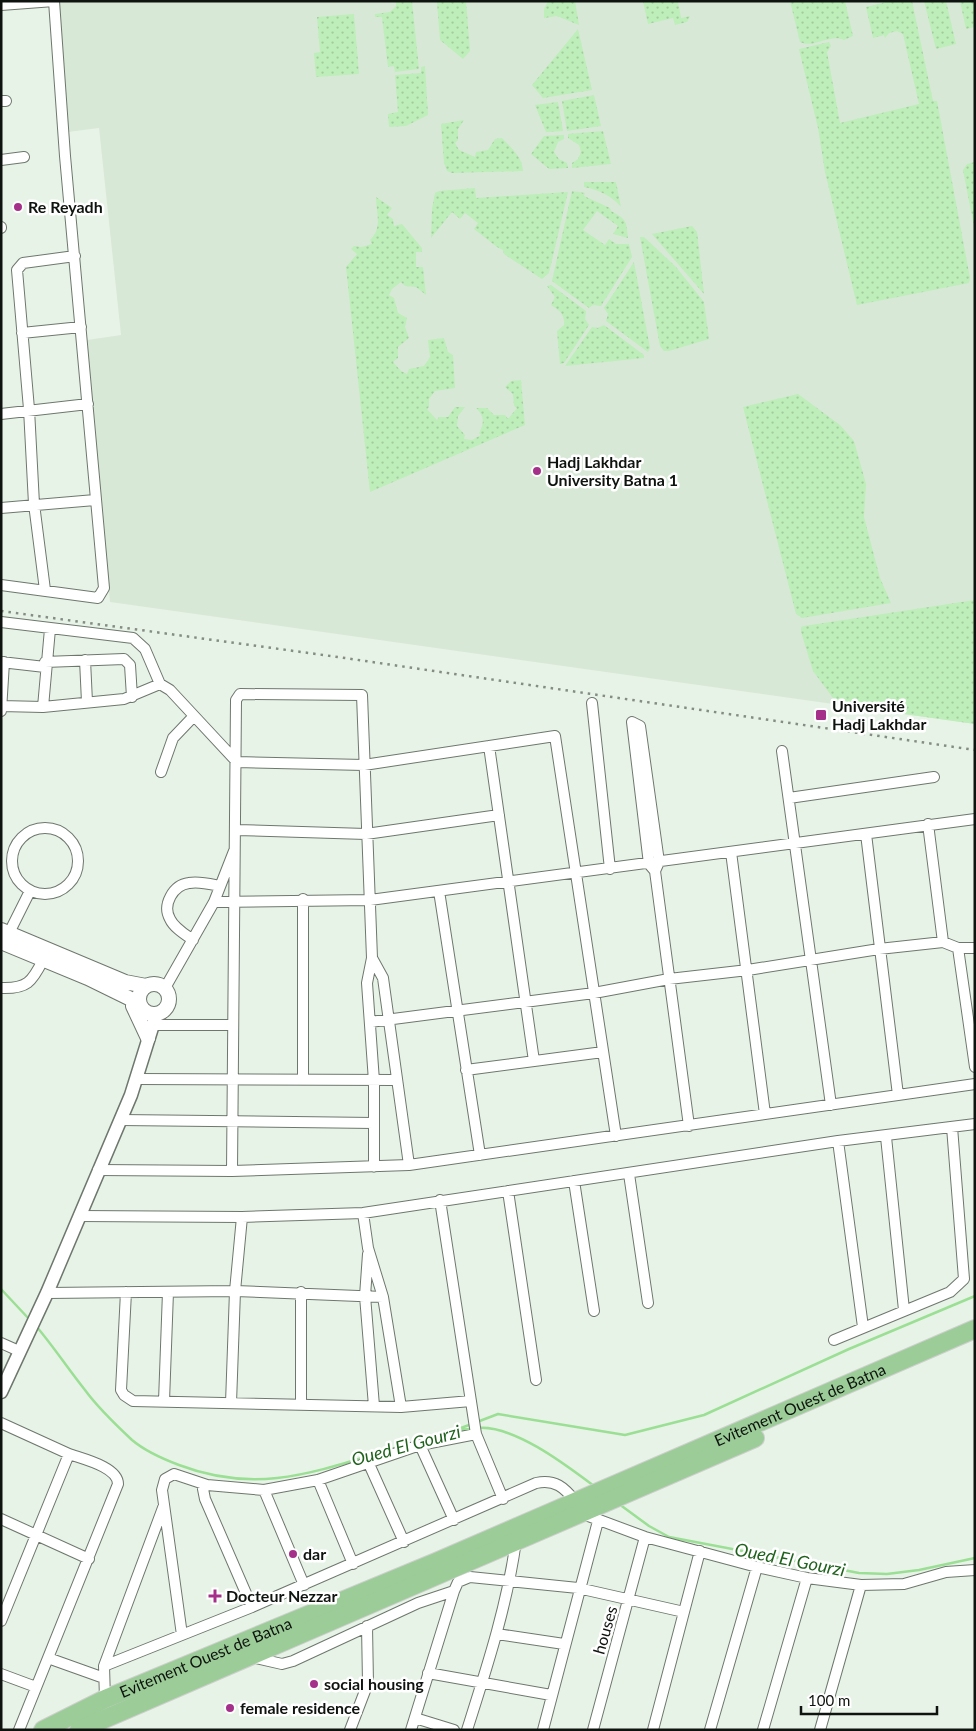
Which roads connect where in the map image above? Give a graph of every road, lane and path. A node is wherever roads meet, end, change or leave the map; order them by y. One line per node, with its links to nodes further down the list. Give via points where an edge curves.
1 (54, 1): 2 (street); 5 (street)
2 (1, 5)
3 (24, 157): 4 (street)
4 (1, 160)
5 (75, 256): 6 (street); 7 (street, via 20,265 17,270)
6 (81, 326): 7 (street); 8 (street)
7 (22, 332): 9 (street)
8 (88, 404): 9 (street); 11 (street)
9 (29, 409): 10 (street); 12 (street)
10 (1, 414)
11 (95, 500): 12 (street); 15 (street, via 103,593 98,598)
12 (34, 504): 13 (street); 15 (street)
13 (1, 508)
14 (1, 585): 15 (street)
15 (45, 590)
16 (1, 622): 17 (street)
17 (50, 629): 20 (street); 21 (street, via 133,638 145,649)
18 (85, 660): 20 (street); 22 (street, via 128,661); 23 (street)
19 (2, 662): 20 (street); 25 (street)
20 (45, 664): 26 (street)
21 (160, 684): 22 (street); 28 (street)
22 (132, 697): 23 (street)
23 (87, 702): 26 (street)
24 (592, 703): 46 (street)
25 (2, 706): 26 (street); 27 (street)
26 (43, 707)
27 (1, 712)
28 (194, 716): 31 (street); 33 (street, via 173,738)
29 (489, 746): 32 (street); 36 (street); 47 (street, via 555,736)
30 (782, 751): 35 (street)
31 (237, 762): 32 (street); 32 (street, via 236,700 240,694 362,695); 39 (street)
32 (364, 765): 40 (street)
33 (161, 772)
34 (934, 777): 35 (street)
35 (789, 798): 42 (street)
36 (499, 815): 40 (street); 48 (street)
37 (975, 818): 38 (street)
38 (928, 824): 41 (street); 58 (street)
39 (236, 830): 40 (street); 43 (street)
40 (366, 834): 54 (street)
41 (866, 834): 42 (street); 61 (street)
42 (795, 844): 44 (street); 64 (street)
43 (236, 848): 49 (street); 53 (street)
44 (731, 852): 45 (street); 65 (street)
45 (654, 866): 45 (street, via 640,727 632,722); 46 (street); 66 (street)
46 (610, 869): 47 (street)
47 (577, 873): 48 (street); 70 (street)
48 (508, 882): 51 (street); 72 (street)
49 (220, 886): 55 (street); 57 (street, via 187,883 179,886 168,902 170,921)
50 (30, 891): 50 (street, via 50,894 63,889 73,879 78,866 77,852 60,832 39,829 27,834 17,844 12,856 13,870); 56 (street)
51 (439, 891): 54 (street); 73 (street)
52 (302, 899): 53 (street); 54 (street); 84 (street)
53 (236, 900): 55 (street); 76 (street)
54 (370, 900): 62 (street)
55 (214, 902): 57 (street)
56 (4, 937): 63 (main road); 67 (main road, via 125,982)
57 (193, 940): 69 (street)
58 (943, 942): 59 (street); 61 (street)
59 (958, 948): 60 (street); 80 (street)
60 (975, 948)
61 (879, 949): 64 (street); 88 (street)
62 (372, 958): 74 (street, via 383,978); 75 (street, via 367,983)
63 (43, 960): 68 (street, via 26,985); 71 (main road)
64 (812, 960): 65 (street); 89 (street)
65 (748, 970): 66 (street); 90 (street)
66 (669, 979): 70 (street); 95 (street)
67 (146, 986): 69 (main road, via 154,984); 71 (main road)
68 (1, 988)
69 (165, 988): 77 (main road, via 169,1002)
70 (594, 992): 72 (street); 78 (street)
71 (133, 1000): 77 (main road); 77 (main road)
72 (525, 1002): 73 (street); 79 (street)
73 (458, 1011): 74 (street); 81 (street)
74 (390, 1020): 75 (street); 85 (street)
75 (370, 1022): 86 (street)
76 (232, 1025): 77 (street); 83 (street)
77 (152, 1026): 82 (street)
78 (603, 1052): 79 (street); 97 (street)
79 (534, 1061): 81 (street)
80 (975, 1067)
81 (466, 1070): 100 (street)
82 (137, 1079): 83 (street); 91 (street)
83 (232, 1079): 84 (street); 92 (street)
84 (303, 1080): 86 (street)
85 (396, 1080): 86 (street); 101 (street)
86 (374, 1081): 93 (street)
87 (975, 1084): 88 (street)
88 (898, 1095): 89 (street)
89 (831, 1105): 90 (street)
90 (766, 1114): 95 (street)
91 (120, 1120): 92 (street); 103 (street)
92 (232, 1120): 93 (street); 104 (street)
93 (374, 1123): 102 (street)
94 (975, 1124): 96 (street)
95 (689, 1126): 97 (street)
96 (952, 1127): 98 (street); 121 (street, via 964,1279 950,1292)
97 (616, 1136): 100 (street)
98 (886, 1136): 99 (street); 121 (street)
99 (838, 1141): 105 (street); 123 (street)
100 (480, 1155): 101 (street)
101 (409, 1165): 102 (street)
102 (374, 1167): 104 (street)
103 (98, 1170): 104 (street); 110 (street)
104 (232, 1171)
105 (629, 1174): 106 (street); 120 (street)
106 (574, 1181): 107 (street); 122 (street)
107 (508, 1191): 108 (street); 129 (street)
108 (440, 1200): 109 (street); 132 (street)
109 (363, 1213): 111 (street); 112 (street)
110 (79, 1216): 111 (street); 117 (street)
111 (242, 1217): 113 (street)
112 (368, 1248): 118 (street); 119 (street)
113 (235, 1291): 115 (street); 116 (street); 133 (street)
114 (126, 1292): 115 (street); 117 (street); 131 (street, via 121,1390 133,1401)
115 (168, 1292): 131 (street)
116 (301, 1292): 118 (street); 134 (street)
117 (47, 1293): 128 (street)
118 (364, 1296): 119 (street); 135 (street)
119 (383, 1297): 136 (street)
120 (648, 1303)
121 (904, 1310): 123 (street)
122 (594, 1311)
123 (862, 1327): 125 (street)
124 (975, 1329): 144 (highway, Evitement Ouest de Batna)
125 (834, 1340)
126 (975, 1341): 144 (highway, Evitement Ouest de Batna)
127 (1, 1344): 128 (street)
128 (19, 1351): 130 (street)
129 (536, 1380)
130 (1, 1392)
131 (164, 1401): 133 (street)
132 (470, 1402): 136 (street); 138 (street)
133 (231, 1403): 134 (street)
134 (301, 1403): 135 (street)
135 (374, 1406): 136 (street)
136 (401, 1407)
137 (1, 1423): 140 (street)
138 (475, 1431): 139 (street); 146 (street)
139 (420, 1445): 141 (street); 150 (street)
140 (69, 1454): 151 (street); 156 (street, via 112,1472 118,1482)
141 (369, 1464): 142 (street); 154 (street)
142 (318, 1480): 145 (street); 157 (street)
143 (207, 1485): 145 (street); 147 (street, via 170,1474 164,1482); 168 (street, via 205,1499)
144 (630, 1486): 148 (highway)
145 (264, 1490): 163 (street)
146 (503, 1499): 148 (street, via 536,1483 548,1481 561,1485); 150 (street)
147 (164, 1505): 173 (street); 177 (street)
148 (589, 1507): 152 (street); 153 (highway, Evitement Ouest de Batna); 165 (street); 184 (highway, Evitement Ouest de Batna, via 436,1562)
149 (1, 1519): 151 (street)
150 (454, 1520): 154 (street)
151 (36, 1534): 156 (street); 170 (street)
152 (646, 1538): 155 (street); 167 (street, houses)
153 (516, 1541): 160 (highway, Evitement Ouest de Batna); 162 (street)
154 (404, 1542): 157 (street)
155 (700, 1551): 158 (street); 169 (street)
156 (89, 1559): 176 (street)
157 (353, 1564): 163 (street)
158 (757, 1566): 161 (street); 196 (street)
159 (975, 1570): 164 (street, via 946,1572 904,1584)
160 (457, 1574): 162 (street); 166 (street); 175 (highway, Evitement Ouest de Batna)
161 (807, 1578): 164 (street); 197 (street)
162 (510, 1580): 165 (street); 172 (street)
163 (304, 1585): 168 (street)
164 (861, 1585): 198 (street)
165 (578, 1588): 167 (street); 174 (street)
166 (454, 1591): 171 (street); 178 (street)
167 (629, 1600): 169 (street); 194 (street, houses)
168 (252, 1607): 173 (street)
169 (684, 1612): 195 (street)
170 (1, 1621)
171 (367, 1626): 175 (street, via 288,1663); 189 (street, via 368,1682)
172 (498, 1634): 174 (street); 181 (street)
173 (182, 1635): 177 (street)
174 (564, 1644): 183 (street)
175 (249, 1657): 188 (highway, Evitement Ouest de Batna)
176 (48, 1658): 180 (street); 182 (street)
177 (104, 1666): 180 (street)
178 (428, 1673): 181 (street); 185 (street)
179 (1, 1674): 182 (street)
180 (104, 1678): 184 (street)
181 (482, 1682): 183 (street); 192 (street)
182 (36, 1687): 186 (street)
183 (551, 1695): 193 (street)
184 (104, 1699): 187 (highway, Evitement Ouest de Batna)
185 (415, 1718): 190 (street); 191 (street)
186 (19, 1730)
187 (43, 1730)
188 (80, 1730)
189 (350, 1730)
190 (411, 1730)
191 (454, 1730)
192 (467, 1730)
193 (543, 1730)
194 (593, 1730)
195 (653, 1730)
196 (710, 1730)
197 (763, 1730)
198 (820, 1730)

